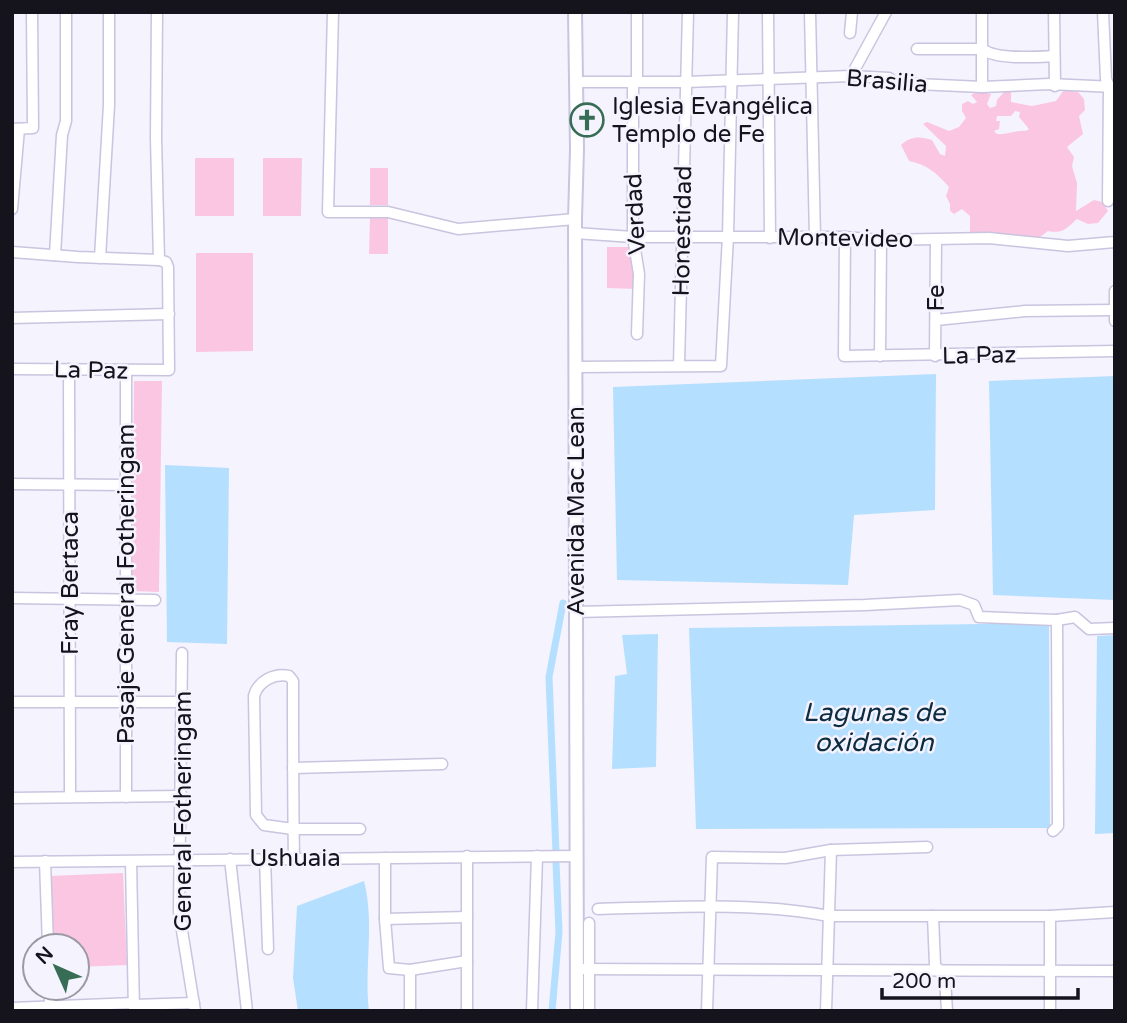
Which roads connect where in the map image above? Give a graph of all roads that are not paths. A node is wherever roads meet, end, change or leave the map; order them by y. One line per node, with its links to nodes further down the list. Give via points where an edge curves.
1 (32, 12): 32 (street, via 33,128)
2 (66, 12): 47 (street, via 66,121)
3 (109, 12): 48 (street)
4 (157, 12): 49 (street, via 156,138)
5 (333, 12): 35 (street, via 328,212 388,212 458,229)
6 (575, 12): 26 (main road, Avenida Mac Lean)
7 (637, 12): 27 (street, Verdad, via 637,80)
8 (688, 12): 28 (street, Honestidad)
9 (733, 12): 25 (street)
10 (768, 12): 24 (street)
11 (810, 12): 23 (street)
12 (852, 12): 17 (street)
13 (886, 12): 22 (street)
14 (982, 12): 19 (street)
15 (1054, 12): 21 (street)
16 (1103, 12): 18 (street)
17 (850, 33)
18 (1110, 40): 31 (street, via 1106,79)
19 (982, 49): 20 (street); 21 (street, via 1017,58); 30 (street)
20 (917, 50)
21 (1054, 56): 29 (street)
22 (851, 76): 23 (street, Brasilia); 30 (street, Brasilia)
23 (812, 77): 24 (street, Brasilia); 41 (street)
24 (769, 79): 25 (street, Brasilia); 40 (street)
25 (730, 81): 28 (street, Brasilia); 38 (street)
26 (576, 82): 27 (street, Brasilia); 35 (main road, Avenida Mac Lean)
27 (633, 82): 28 (street, Brasilia); 39 (street, Verdad)
28 (685, 82): 37 (street, Honestidad)
29 (1055, 86): 30 (street, Brasilia); 31 (street, Brasilia)
30 (982, 87)
31 (1112, 87): 33 (street)
32 (16, 129): 34 (street)
33 (1108, 201)
34 (12, 209)
35 (575, 219): 36 (main road, Avenida Mac Lean)
36 (575, 233): 39 (street, Montevideo); 61 (main road, Avenida Mac Lean)
37 (681, 236): 38 (street, Montevideo); 39 (street, Montevideo); 60 (street, Honestidad)
38 (727, 236): 40 (street, Montevideo); 60 (street, via 721,366)
39 (633, 237): 56 (street, Verdad, via 639,274)
40 (770, 237): 41 (street, Montevideo)
41 (815, 237): 42 (street, Montevideo)
42 (845, 237): 43 (street, Montevideo); 58 (street, La Paz, via 844,356)
43 (881, 240): 44 (street, Montevideo); 58 (street)
44 (936, 240): 45 (street, Montevideo, via 989,238 1076,247); 54 (street, Fe)
45 (1115, 242)
46 (12, 252): 47 (street)
47 (55, 255): 48 (street)
48 (100, 258): 49 (street)
49 (162, 261): 52 (street, via 168,268)
50 (1115, 291): 51 (street)
51 (1114, 310): 54 (street, via 1025,311); 55 (street)
52 (169, 314): 53 (street); 64 (street, La Paz, via 169,370)
53 (12, 318)
54 (936, 320): 59 (street, Fe)
55 (1115, 321)
56 (637, 334)
57 (1115, 351): 59 (street, La Paz)
58 (880, 356): 59 (street, La Paz)
59 (935, 356)
60 (679, 365): 61 (street)
61 (575, 368): 72 (main road, Avenida Mac Lean)
62 (12, 369): 63 (street, La Paz)
63 (69, 369): 64 (street, La Paz); 66 (street, Fray Bertaca)
64 (126, 371): 67 (street, Pasaje General Fotheringam)
65 (12, 484): 66 (street)
66 (69, 484): 67 (street); 69 (street, Fray Bertaca)
67 (127, 485): 70 (street, Pasaje General Fotheringam)
68 (12, 598): 69 (street)
69 (70, 598): 70 (street); 79 (street, Fray Bertaca)
70 (127, 600): 71 (street); 77 (street, Pasaje General Fotheringam)
71 (155, 600)
72 (576, 612): 73 (street, via 960,600 974,605 979,617); 93 (main road, Avenida Mac Lean)
73 (1057, 620): 74 (street, via 1076,617 1089,629); 88 (street, via 1058,826)
74 (1115, 628)
75 (182, 653): 78 (street, General Fotheringam)
76 (12, 702): 79 (street)
77 (127, 702): 78 (street); 79 (street); 84 (street, Pasaje General Fotheringam)
78 (182, 702): 82 (street, General Fotheringam)
79 (70, 703): 83 (street, Fray Bertaca)
80 (442, 764): 81 (street)
81 (293, 768): 86 (street); 86 (street, via 293,681 283,674 264,681 254,695 256,815 264,825)
82 (182, 796): 84 (street); 98 (street, General Fotheringam)
83 (70, 797): 84 (street); 85 (street)
84 (126, 797)
85 (12, 798)
86 (293, 829): 87 (street); 95 (street)
87 (360, 829)
88 (1053, 831)
89 (927, 847): 90 (street)
90 (831, 850): 102 (street, via 785,858 712,858); 105 (street)
91 (467, 856): 92 (street, Ushuaia); 96 (street, Ushuaia); 108 (street)
92 (537, 856): 93 (street, Ushuaia); 128 (street)
93 (577, 856): 114 (main road, Avenida Mac Lean)
94 (265, 858): 95 (street, Ushuaia); 97 (street, Ushuaia); 112 (street)
95 (294, 858): 96 (street, Ushuaia)
96 (385, 858): 109 (street)
97 (230, 859): 98 (street, Ushuaia); 125 (street)
98 (181, 860): 101 (street, Ushuaia); 122 (street, General Fotheringam, via 179,912)
99 (45, 861): 100 (street, Ushuaia); 101 (street, Ushuaia); 111 (street)
100 (12, 862)
101 (131, 862): 121 (street)
102 (709, 906): 103 (street); 105 (street, via 800,910); 117 (street)
103 (597, 909)
104 (1115, 912): 107 (street)
105 (829, 916): 106 (street); 120 (street)
106 (933, 916): 107 (street); 118 (street, via 935,965)
107 (1049, 916): 115 (street)
108 (467, 917): 109 (street); 113 (street)
109 (385, 919): 116 (street, via 389,968)
110 (589, 923): 114 (street)
111 (48, 932)
112 (268, 948)
113 (467, 961): 116 (street); 127 (street)
114 (583, 970): 117 (street); 129 (main road, Avenida Mac Lean); 130 (street)
115 (1051, 970): 118 (street); 119 (street); 134 (street)
116 (410, 971): 126 (street)
117 (707, 971): 120 (street); 131 (street)
118 (940, 971): 120 (street); 133 (street, via 945,978)
119 (1115, 971)
120 (826, 972): 132 (street)
121 (134, 1006): 122 (street); 124 (street)
122 (194, 1007)
123 (12, 1008): 124 (street)
124 (54, 1009)
125 (247, 1011)
126 (410, 1011)
127 (467, 1011)
128 (532, 1011)
129 (577, 1011)
130 (589, 1011)
131 (707, 1011)
132 (826, 1011)
133 (947, 1011)
134 (1050, 1011)

